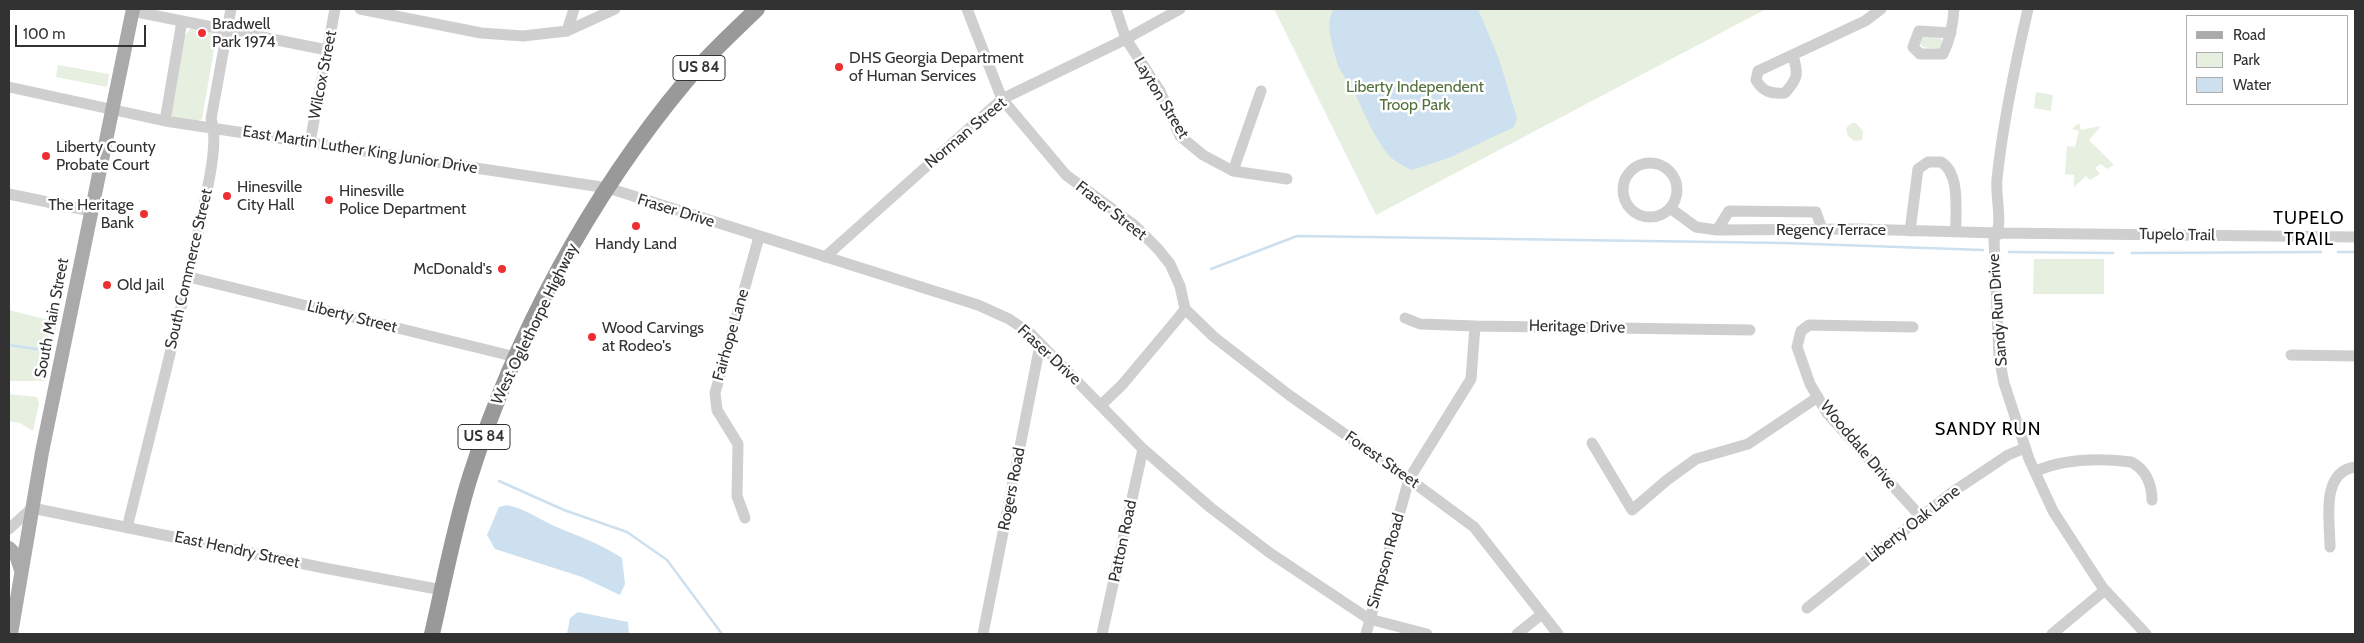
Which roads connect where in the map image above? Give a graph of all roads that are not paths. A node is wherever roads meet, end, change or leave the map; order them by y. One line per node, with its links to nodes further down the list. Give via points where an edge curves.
1 (232, 9): 15 (street, South Commerce Street)
2 (336, 9): 19 (street, Wilcox Street)
3 (360, 9): 16 (street, via 481,33 523,36)
4 (574, 9): 16 (street)
5 (615, 9): 16 (street)
6 (757, 9): 30 (highway, West Oglethorpe Highway / US 84, via 686,80)
7 (967, 9): 23 (street, Fraser Street)
8 (1116, 9): 18 (street, Layton Street)
9 (1180, 9): 18 (street, Norman Street)
10 (1881, 9): 20 (street, via 1865,21)
11 (1954, 9): 17 (street)
12 (2028, 9): 38 (street, Sandy Run Drive, via 2000,147 1996,189)
13 (132, 10): 14 (street); 24 (main road, South Main Street)
14 (182, 21): 15 (street); 25 (street)
15 (226, 30): 19 (street); 26 (street, South Commerce Street, via 211,119)
16 (567, 31)
17 (1951, 33)
18 (1126, 39): 23 (street, Norman Street); 28 (street, Layton Street, via 1160,91 1180,136 1203,155)
19 (327, 50): 27 (street, Wilcox Street)
20 (1793, 55)
21 (9, 87): 24 (street, East Martin Luther King Junior Drive)
22 (1261, 91): 28 (street)
23 (1002, 99): 41 (street, Norman Street); 43 (street, Fraser Street, via 1066,175 1134,225 1158,249 1177,278)
24 (112, 110): 25 (street, East Martin Luther King Junior Drive); 33 (main road, South Main Street)
25 (165, 120): 26 (street, East Martin Luther King Junior Drive)
26 (214, 128): 27 (street, East Martin Luther King Junior Drive); 42 (street, South Commerce Street, via 209,181)
27 (310, 142): 30 (street, East Martin Luther King Junior Drive)
28 (1232, 171): 29 (street, Layton Street)
29 (1287, 179)
30 (608, 188): 39 (street, Fraser Drive); 51 (highway, West Oglethorpe Highway / US 84, via 557,273)
31 (9, 194): 33 (street)
32 (1670, 208): 32 (street, via 1678,192 1670,171 1650,162 1629,173 1623,190 1630,207 1648,217 1662,214); 35 (street, Regency Terrace, via 1696,227)
33 (91, 211): 61 (main road, South Main Street)
34 (1822, 229): 35 (street, Regency Terrace); 35 (street, via 1816,212 1729,211); 36 (street, Regency Terrace)
35 (1718, 230)
36 (1910, 231): 37 (street, Regency Terrace); 37 (street, via 1918,169 1928,162 1941,162 1951,171 1954,181)
37 (1956, 232): 38 (street, Regency Terrace)
38 (1998, 233): 40 (street, Tupelo Trail); 55 (street, Sandy Run Drive, via 1994,240 1999,357)
39 (759, 237): 41 (street, Fraser Drive); 63 (street, Fairhope Lane, via 715,393 717,410 738,444 737,496)
40 (2355, 237)
41 (825, 257): 48 (street, Fraser Drive, via 978,305 1023,328)
42 (189, 277): 51 (street, Liberty Street); 64 (street, South Commerce Street)
43 (1185, 309): 53 (street, via 1122,385); 59 (street, Forest Street, via 1214,337 1289,396)
44 (1405, 318): 45 (street, Heritage Drive, via 1420,324)
45 (1475, 326): 47 (street, Heritage Drive); 59 (street, Simpson Road, via 1471,379)
46 (1913, 327): 52 (street, Wooddale Drive, via 1809,325 1801,331 1797,347)
47 (1750, 330)
48 (1040, 344): 53 (street, Fraser Drive); 76 (street, Rogers Road)
49 (2291, 355): 50 (street)
50 (2355, 356)
51 (516, 357): 69 (highway, West Oglethorpe Highway / US 84, via 470,477)
52 (1818, 397): 54 (street, via 1748,444 1696,459 1632,510); 62 (street, Wooddale Drive, via 1841,430)
53 (1101, 405): 56 (street, Fraser Drive)
54 (1592, 443)
55 (2025, 448): 58 (street, Sandy Run Drive); 62 (street, Liberty Oak Lane, via 2008,455)
56 (1143, 449): 73 (street, Fraser Drive, via 1211,508); 77 (street, Patton Road)
57 (2355, 467): 66 (street, via 2348,468 2338,477 2330,490)
58 (2036, 471): 60 (street, via 2060,462 2083,459 2131,462 2138,465 2152,486); 70 (street, Sandy Run Drive, via 2053,511)
59 (1409, 479): 72 (street, Forest Street, via 1474,527); 73 (street, Simpson Road)
60 (2152, 500)
61 (32, 508): 64 (street, East Hendry Street); 65 (street); 68 (main road, South Main Street)
62 (1921, 517): 71 (street, Liberty Oak Lane)
63 (745, 518)
64 (127, 528): 69 (street, East Hendry Street)
65 (9, 529)
66 (2330, 547)
67 (9, 548): 68 (main road, via 16,555)
68 (21, 570): 74 (main road, South Main Street)
69 (442, 590): 75 (highway, West Oglethorpe Highway / US 84)
70 (2105, 590): 82 (street); 83 (street, Sandy Run Drive)
71 (1807, 608)
72 (1542, 614): 80 (street); 81 (street, Forest Street)
73 (1369, 619): 78 (street, Simpson Road); 79 (street, Fraser Drive)
74 (11, 634)
75 (432, 634)
76 (983, 634)
77 (1102, 634)
78 (1366, 634)
79 (1428, 634)
80 (1517, 634)
81 (1558, 634)
82 (2052, 634)
83 (2146, 634)

